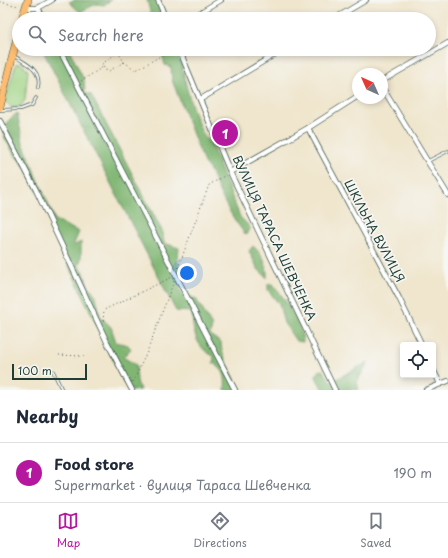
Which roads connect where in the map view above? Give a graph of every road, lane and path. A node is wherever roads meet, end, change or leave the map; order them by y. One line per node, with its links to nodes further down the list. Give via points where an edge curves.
1 (4, 0): 8 (path)
2 (28, 0): 9 (main road)
3 (52, 0): 10 (street)
4 (158, 0): 13 (street)
5 (221, 0): 14 (street)
6 (366, 0): 15 (street)
7 (0, 2): 8 (path)
8 (3, 3): 9 (path)
9 (26, 8): 10 (street); 11 (main road)
10 (38, 8): 12 (street)
11 (25, 12)
12 (40, 12)
13 (163, 12)
14 (201, 12)
15 (346, 12)
16 (448, 44): 17 (street)
17 (436, 51)
18 (12, 55): 36 (main road)
19 (14, 56): 31 (lane, via 33,68 38,75)
20 (63, 56): 30 (street)
21 (111, 56): 28 (path, via 103,61)
22 (120, 56): 27 (path)
23 (161, 56): 27 (path, via 136,70)
24 (182, 56): 34 (street, ВУЛИЦЯ ТАРАСА ШЕВЧЕНКА)
25 (272, 56): 34 (street)
26 (427, 56): 29 (street)
27 (124, 62): 28 (path, via 109,71)
28 (103, 67): 30 (path)
29 (388, 78)
30 (77, 83): 43 (street)
31 (38, 88)
32 (388, 97): 40 (street)
33 (36, 98): 36 (lane, via 32,105 21,109)
34 (201, 99): 41 (street, ВУЛИЦЯ ТАРАСА ШЕВЧЕНКА)
35 (352, 100): 38 (street)
36 (0, 108)
37 (0, 121): 44 (street, via 36,190)
38 (308, 128): 41 (street); 45 (street, ШКІЛЬНА ВУЛИЦЯ)
39 (448, 151): 40 (lane)
40 (428, 161): 42 (street)
41 (230, 172): 55 (street, ВУЛИЦЯ ТАРАСА ШЕВЧЕНКА)
42 (448, 195)
43 (176, 275): 44 (path, via 104,310); 54 (street)
44 (102, 332): 53 (street)
45 (421, 342)
46 (59, 355): 47 (path)
47 (84, 356)
48 (53, 371): 52 (lane)
49 (436, 375): 51 (street)
50 (448, 381): 51 (street)
51 (440, 384): 56 (street)
52 (62, 390)
53 (132, 390)
54 (235, 390)
55 (335, 390)
56 (426, 390)

